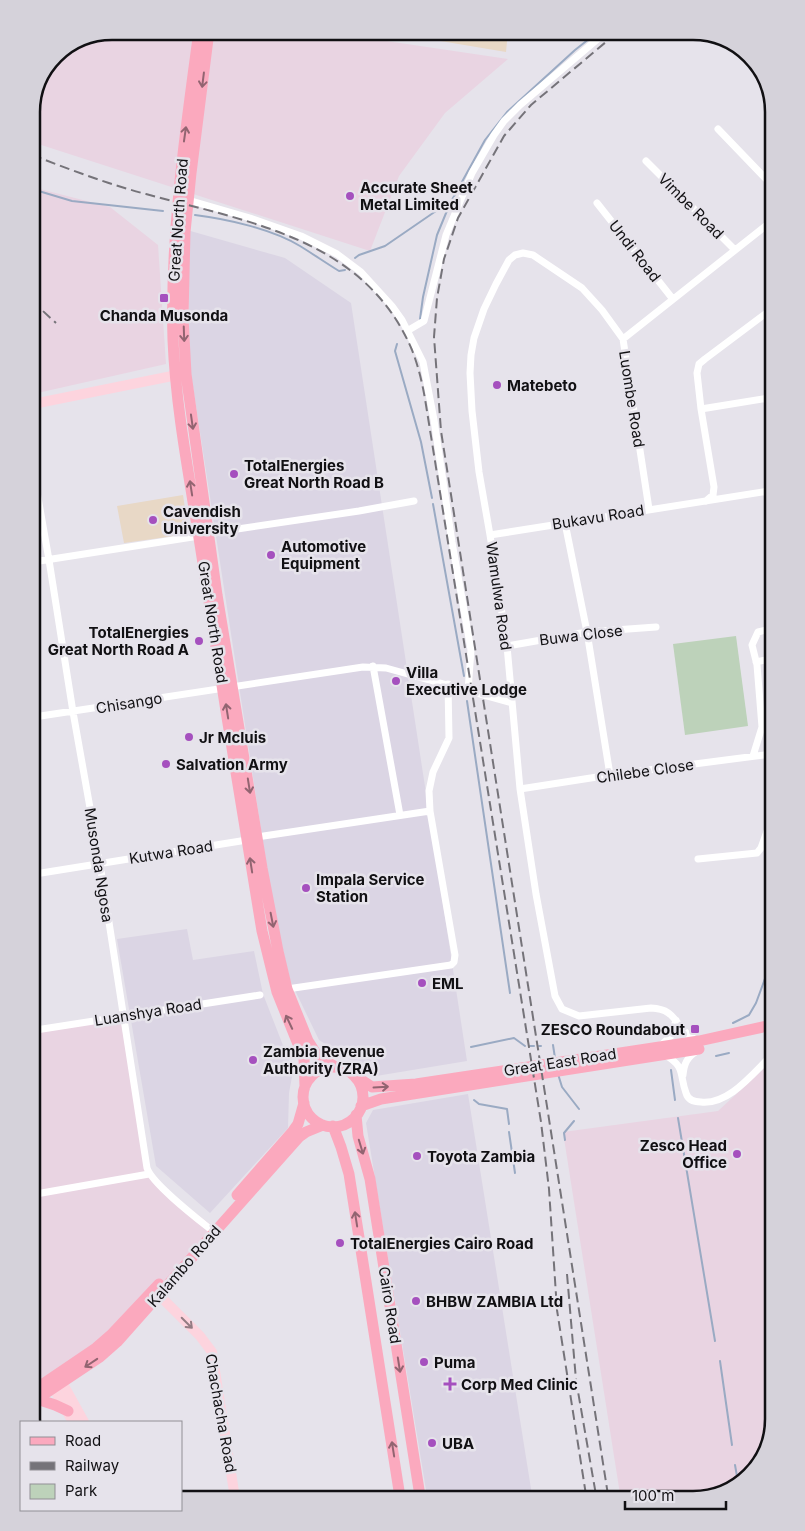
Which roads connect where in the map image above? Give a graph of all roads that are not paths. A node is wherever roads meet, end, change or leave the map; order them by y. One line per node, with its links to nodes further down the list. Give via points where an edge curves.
1 (197, 40): 16 (main road, Great North Road, one-way to 1, via 173,294 176,217)
2 (208, 40): 7 (main road, Great North Road, one-way to 7)
3 (596, 40): 14 (street, via 520,105 494,135 472,173 446,235 424,320)
4 (718, 129): 6 (street)
5 (646, 161): 10 (street, Vimbe Road)
6 (765, 178)
7 (188, 200): 14 (street, via 300,236 337,254 361,272 392,306); 16 (main road, Great North Road, one-way to 16)
8 (597, 203): 12 (street, Undi Road)
9 (765, 226): 10 (street)
10 (735, 250): 12 (street)
11 (518, 253): 15 (street, Luombe Road, via 533,255 582,288); 27 (street, Wamulwa Road, via 509,260 484,308 471,355 472,411)
12 (672, 298): 15 (street)
13 (765, 313): 19 (street, via 700,364 697,373)
14 (407, 331): 39 (street, via 423,362 434,420 471,650)
15 (623, 339): 24 (street, Luombe Road)
16 (180, 374): 18 (street); 26 (main road, Great North Road)
17 (765, 399): 19 (street)
18 (40, 403)
19 (701, 410): 22 (street, via 714,491)
20 (765, 492): 22 (street, Bukavu Road)
21 (414, 501): 26 (street)
22 (705, 501): 24 (street, Bukavu Road)
23 (40, 509): 28 (street, Musonda Ngosa)
24 (649, 509): 25 (street, Bukavu Road)
25 (565, 523): 27 (street, Bukavu Road); 32 (street)
26 (204, 535): 28 (street); 38 (main road, Great North Road); 38 (main road, Great North Road, via 205,577)
27 (490, 535): 33 (street, Wamulwa Road)
28 (49, 560): 29 (street); 41 (street, Musonda Ngosa)
29 (40, 561)
30 (656, 627): 32 (street, Buwa Close)
31 (765, 630): 35 (street, via 753,640)
32 (587, 632): 33 (street, Buwa Close); 45 (street)
33 (507, 646): 40 (street, Wamulwa Road)
34 (765, 660): 35 (street)
35 (756, 662): 44 (street, via 762,727)
36 (373, 666): 37 (street, Chisango); 38 (street, Chisango); 48 (street)
37 (448, 684): 39 (street, Chisango); 47 (street, via 449,738 433,772 429,790)
38 (228, 687): 41 (street, Chisango); 50 (main road, Great North Road)
39 (468, 691): 40 (street, Chisango)
40 (512, 703): 46 (street, Wamulwa Road)
41 (73, 712): 42 (street, Chisango); 52 (street, Musonda Ngosa)
42 (40, 716)
43 (765, 755): 44 (street, Chilebe Close)
44 (753, 756): 45 (street, Chilebe Close)
45 (610, 775): 46 (street, Chilebe Close)
46 (520, 789): 57 (street, Wamulwa Road, via 555,996 562,1009 579,1016 651,1008 666,1010)
47 (430, 811): 48 (street, Kutwa Road); 54 (street, via 454,962)
48 (400, 815): 50 (street, Kutwa Road)
49 (765, 835): 51 (street, via 757,853)
50 (252, 839): 52 (street, Kutwa Road); 54 (main road, Great North Road, one-way to 54); 67 (main road, Great North Road, one-way to 50, via 304,1059 267,957)
51 (698, 858)
52 (100, 864): 53 (street, Kutwa Road); 56 (street, Musonda Ngosa)
53 (40, 873)
54 (287, 989): 64 (main road, Great North Road, via 308,1041 317,1055)
55 (260, 995): 56 (street, Luanshya Road)
56 (123, 1016): 59 (street, Luanshya Road); 72 (street, Musonda Ngosa)
57 (676, 1019): 61 (street, Wamulwa Road, via 684,1033); 62 (street)
58 (765, 1027): 61 (main road, Great East Road)
59 (40, 1029)
60 (765, 1033): 61 (main road, Great East Road)
61 (701, 1045): 62 (main road, Great East Road); 66 (street, via 684,1063)
62 (662, 1051): 66 (street, via 677,1064); 68 (main road, Great East Road)
63 (765, 1062): 66 (street, via 731,1094 707,1103 689,1098)
64 (334, 1066): 65 (main road); 67 (main road, via 316,1072)
65 (351, 1073): 68 (main road, Great East Road, one-way to 68, via 376,1088); 70 (main road, via 361,1088)
66 (682, 1075)
67 (305, 1086): 69 (main road)
68 (417, 1089): 70 (main road, Great East Road, via 377,1099)
69 (304, 1103): 71 (main road, via 314,1120); 74 (main road, Kalambo Road, via 294,1131)
70 (359, 1110): 71 (main road, via 346,1123); 75 (main road, Cairo Road, one-way to 75, via 358,1136 370,1179)
71 (328, 1126): 74 (main road, Kalambo Road, via 299,1137); 76 (main road, Cairo Road, one-way to 71, via 349,1174 341,1147)
72 (149, 1174): 73 (street); 74 (street)
73 (40, 1193)
74 (211, 1229): 77 (main road, Kalambo Road)
75 (386, 1284): 76 (main road, via 378,1290); 78 (main road, Cairo Road)
76 (367, 1287): 79 (main road, Cairo Road)
77 (156, 1292): 80 (main road, Kalambo Road); 87 (street, Chachacha Road, one-way to 87, via 212,1352)
78 (389, 1301): 79 (main road, via 380,1298); 89 (main road, Cairo Road, one-way to 89)
79 (370, 1304): 88 (main road, Cairo Road, one-way to 79)
80 (56, 1381): 81 (main road, Kalambo Road); 82 (main road, Kalambo Road); 84 (street); 86 (street)
81 (40, 1387)
82 (40, 1396)
83 (40, 1400): 84 (main road)
84 (68, 1411): 85 (street)
85 (73, 1421)
86 (83, 1421)
87 (234, 1491)
88 (399, 1491)
89 (419, 1491)

